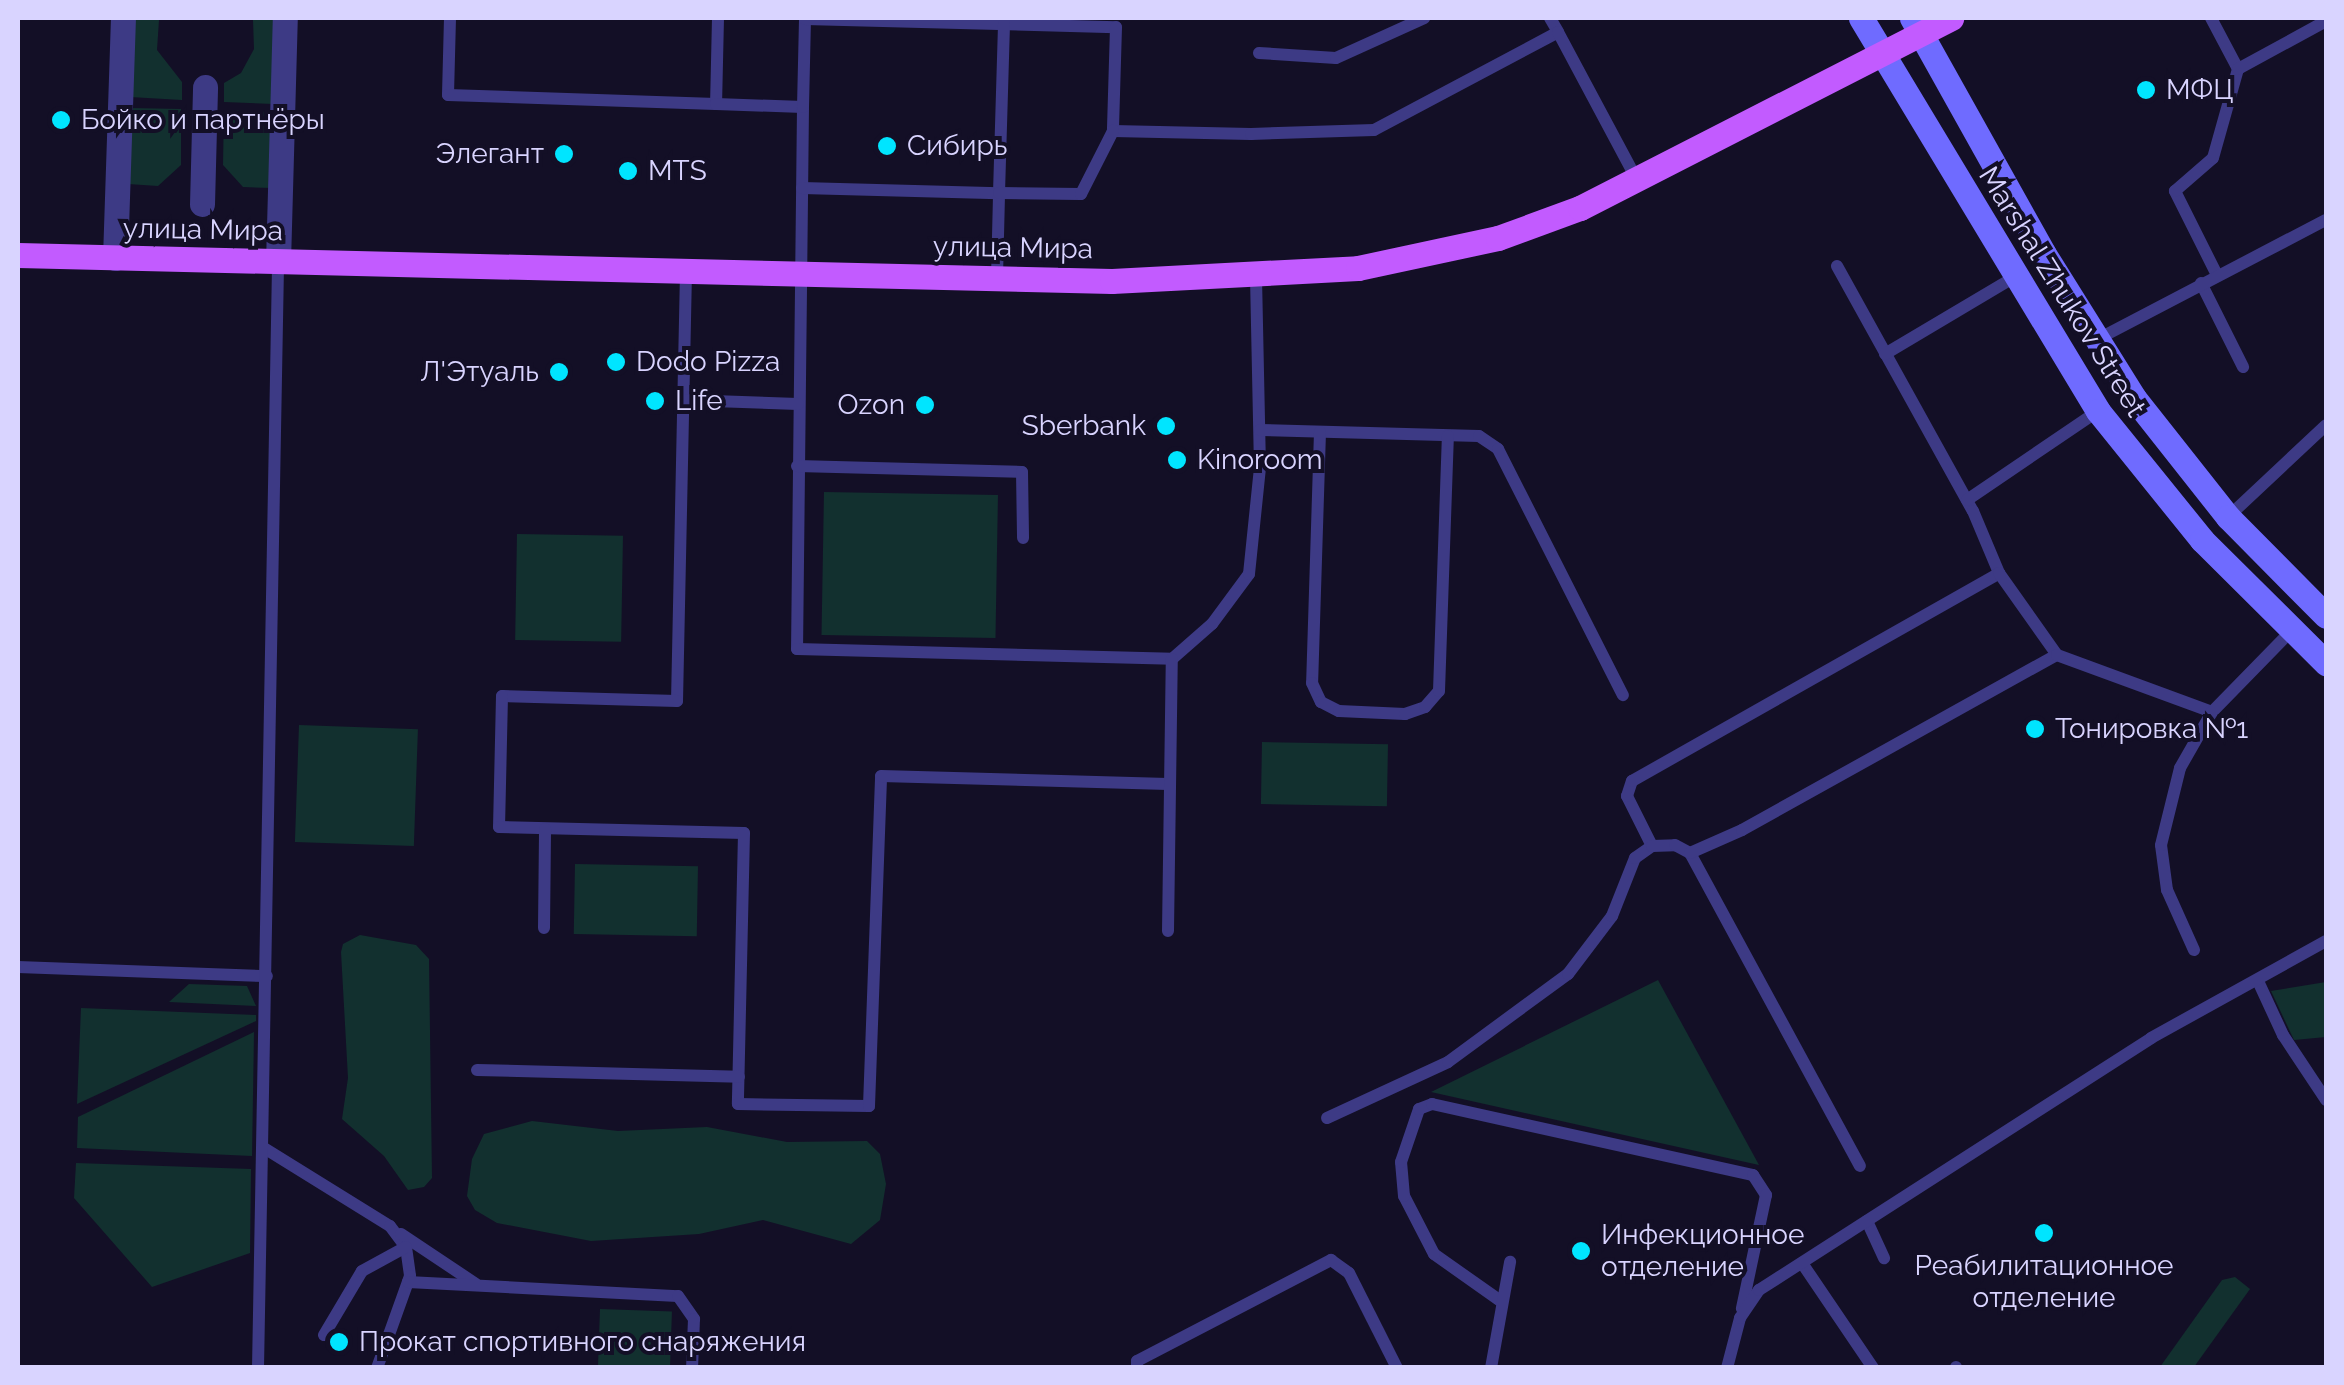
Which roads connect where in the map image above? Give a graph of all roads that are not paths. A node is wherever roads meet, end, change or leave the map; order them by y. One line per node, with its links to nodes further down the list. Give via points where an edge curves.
1 (123, 18): 29 (street)
2 (285, 18): 30 (street)
3 (450, 18): 20 (lane, via 448,95)
4 (718, 18): 20 (lane)
5 (805, 18): 13 (lane); 21 (lane)
6 (1424, 18): 16 (lane, via 1336,58)
7 (1550, 18): 15 (lane)
8 (1861, 18): 17 (main road, Marshal Zhukov Street)
9 (1951, 18): 14 (main road, улица Мира)
10 (2211, 18): 18 (lane)
11 (2326, 21): 18 (lane)
12 (1116, 22): 13 (lane); 22 (lane)
13 (1004, 24): 25 (lane)
14 (1916, 26): 17 (main road, улица Мира); 39 (main road, Marshal Zhukov Street)
15 (1558, 32): 22 (lane, via 1355,135); 23 (lane)
16 (1260, 53)
17 (1882, 55): 23 (main road, улица Мира); 37 (main road, Marshal Zhukov Street)
18 (2238, 69): 34 (lane, via 2212,158 2175,190)
19 (205, 87): 26 (street)
20 (716, 104): 21 (lane)
21 (803, 107): 24 (lane)
22 (1114, 130): 25 (lane, via 1081,194)
23 (1638, 182): 36 (main road, улица Мира, via 1498,238 1358,268)
24 (802, 188): 25 (lane); 33 (lane)
25 (999, 192): 35 (lane)
26 (202, 204)
27 (2326, 220): 34 (lane)
28 (18, 256): 29 (main road, улица Мира)
29 (115, 258): 30 (main road, улица Мира)
30 (278, 262): 32 (main road, улица Мира); 71 (lane)
31 (1837, 266): 40 (lane)
32 (686, 272): 33 (main road, улица Мира); 43 (lane)
33 (800, 274): 35 (main road, улица Мира); 44 (lane)
34 (2216, 275): 38 (lane)
35 (997, 277): 36 (main road, улица Мира)
36 (1256, 277): 47 (lane)
37 (2014, 278): 40 (lane); 41 (main road, Marshal Zhukov Street)
38 (2201, 283): 39 (lane); 42 (lane)
39 (2096, 340): 41 (main road); 52 (main road, Marshal Zhukov Street)
40 (1885, 354): 51 (lane)
41 (2064, 360): 45 (main road, Marshal Zhukov Street)
42 (2243, 367)
43 (684, 400): 44 (lane); 63 (lane, via 678,701 502,696 499,827)
44 (798, 404): 50 (lane)
45 (2098, 411): 51 (lane); 56 (main road, Marshal Zhukov Street, via 2202,540)
46 (2326, 425): 52 (lane)
47 (1260, 430): 48 (lane); 58 (lane, via 1250,574 1212,624)
48 (1320, 432): 49 (lane); 49 (lane, via 1312,684 1321,702 1338,711 1405,714 1425,707 1439,690)
49 (1448, 436): 60 (lane, via 1479,436 1498,450)
50 (797, 466): 53 (lane, via 1022,472); 58 (lane, via 797,649)
51 (1967, 500): 54 (lane)
52 (2228, 517): 55 (main road, Marshal Zhukov Street)
53 (1023, 538)
54 (1999, 573): 57 (lane); 64 (lane, via 1632,781 1627,796)
55 (2326, 616)
56 (2291, 632): 59 (main road, Marshal Zhukov Street); 61 (lane)
57 (2057, 655): 61 (lane); 65 (lane)
58 (1172, 659): 62 (lane)
59 (2326, 663)
60 (1623, 695)
61 (2212, 712): 69 (lane, via 2180,768 2161,845 2168,890)
62 (1168, 784): 67 (lane); 74 (lane, via 881,776 869,1106 738,1104)
63 (545, 829): 66 (lane); 74 (lane, via 744,833)
64 (1652, 846): 65 (lane); 76 (lane, via 1635,858 1612,916 1568,974 1448,1062)
65 (1690, 852): 78 (lane)
66 (544, 928)
67 (1168, 931)
68 (2326, 941): 72 (lane)
69 (2194, 950)
70 (18, 967): 71 (lane)
71 (267, 976): 77 (lane)
72 (2258, 981): 75 (lane, via 2283,1035); 79 (lane, via 2151,1038)
73 (477, 1070): 74 (lane)
74 (739, 1077)
75 (2326, 1100)
76 (1327, 1118)
77 (264, 1148): 80 (lane); 90 (lane)
78 (1860, 1166)
79 (1867, 1220): 82 (lane); 84 (lane)
80 (390, 1227): 81 (lane); 86 (lane)
81 (406, 1247): 85 (lane); 89 (lane, via 362,1271)
82 (1884, 1258)
83 (1510, 1262): 87 (lane)
84 (1802, 1263): 88 (lane, via 1760,1290); 97 (lane)
85 (408, 1282): 86 (lane); 91 (lane)
86 (476, 1284): 92 (lane, via 678,1296 692,1310)
87 (1502, 1302): 88 (lane, via 1434,1254 1404,1196 1401,1162 1420,1109 1432,1104 1753,1175 1766,1195); 95 (lane)
88 (1740, 1318): 96 (lane)
89 (324, 1335)
90 (258, 1368)
91 (377, 1368)
92 (692, 1368)
93 (1136, 1368): 94 (lane, via 1137,1361 1331,1260 1349,1273)
94 (1397, 1368)
95 (1491, 1368)
96 (1727, 1368)
97 (1874, 1368)

